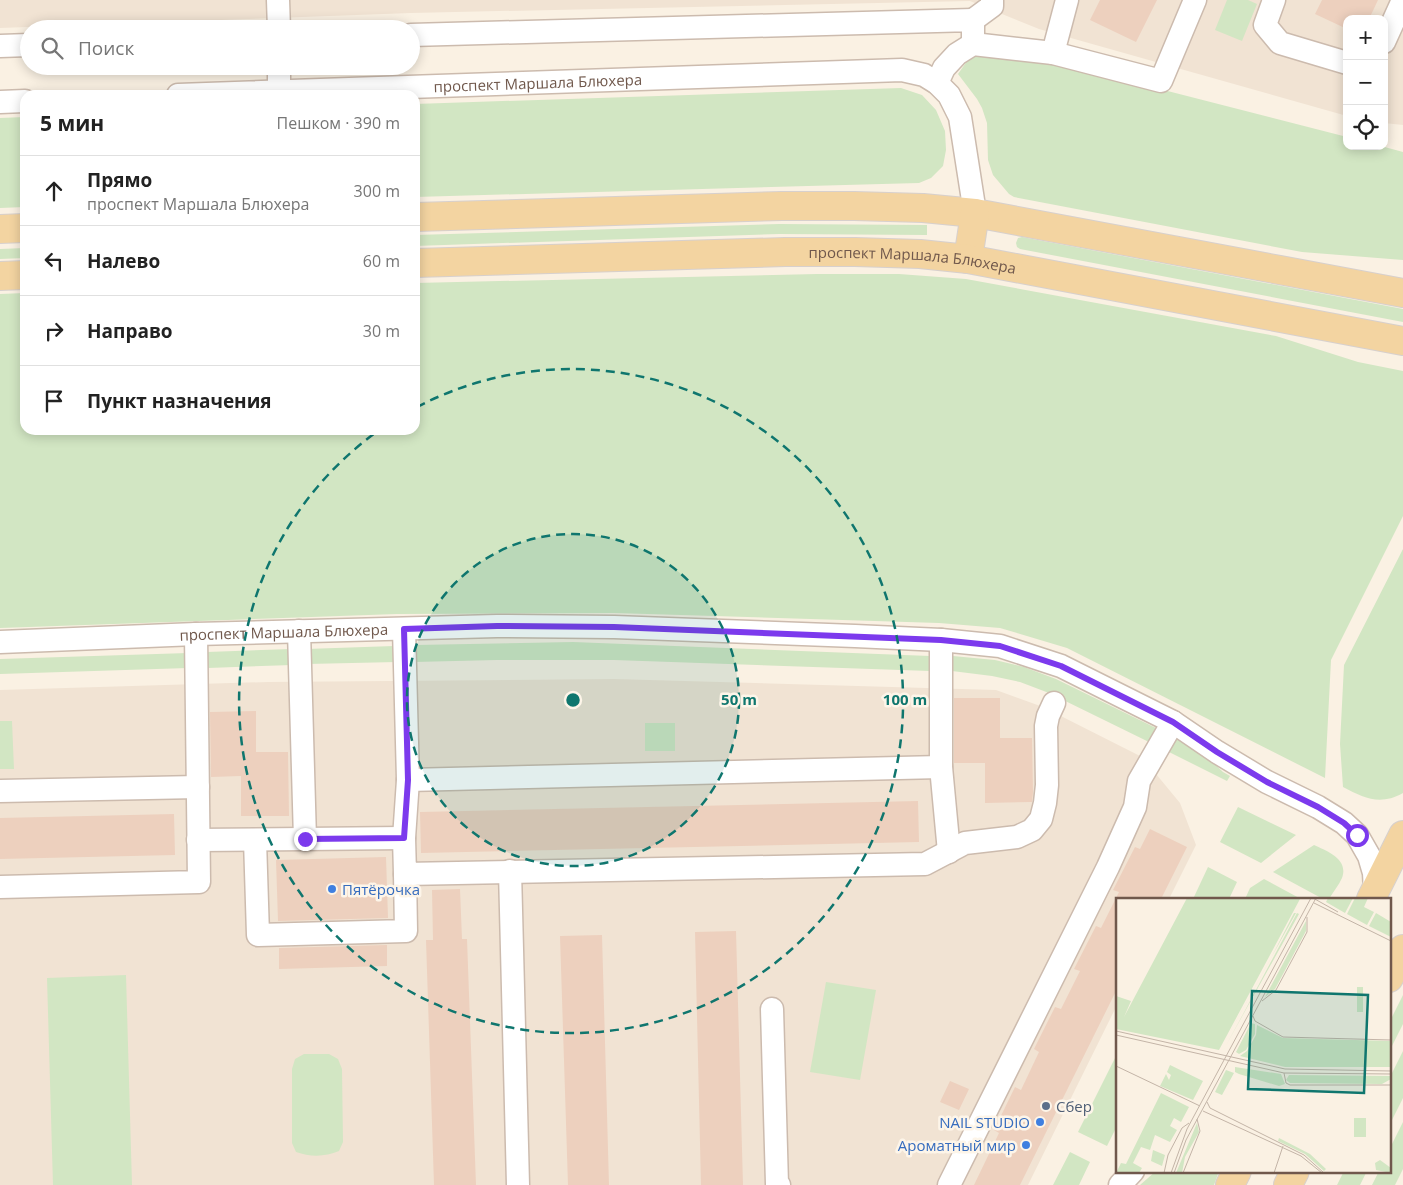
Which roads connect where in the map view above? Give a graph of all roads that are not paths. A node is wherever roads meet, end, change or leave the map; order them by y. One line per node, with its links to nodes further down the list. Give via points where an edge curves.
1 (278, 0): 7 (street)
2 (992, 0): 8 (street, via 992,6)
3 (1067, 0): 14 (street)
4 (1195, 0): 14 (street, via 1161,81)
5 (1274, 0): 15 (street, via 1265,24 1280,43)
6 (1403, 0): 9 (street)
7 (279, 20)
8 (973, 20): 10 (street); 11 (street)
9 (1388, 33)
10 (420, 35)
11 (973, 44): 14 (street); 17 (street, via 944,68)
12 (0, 46): 13 (street)
13 (20, 46)
14 (1053, 53)
15 (1343, 62)
16 (279, 75): 18 (street)
17 (937, 83): 19 (street, проспект Маршала Блюхера, via 924,75 902,70); 22 (street, проспект Маршала Блюхера, via 949,95 960,117)
18 (279, 90)
19 (309, 90)
20 (20, 101): 21 (street)
21 (0, 102)
22 (975, 213): 23 (main road, via 923,208 782,206); 26 (main road); 30 (main road)
23 (420, 217)
24 (20, 228): 25 (main road)
25 (0, 229)
26 (968, 259): 27 (main road, проспект Маршала Блюхера, via 920,254 793,252); 31 (main road, проспект Маршала Блюхера)
27 (420, 263)
28 (20, 275): 29 (main road)
29 (0, 276)
30 (1403, 293)
31 (1403, 341)
32 (404, 629): 33 (street, проспект Маршала Блюхера); 35 (street, проспект Маршала Блюхера, via 614,627); 40 (street)
33 (299, 631): 34 (street, проспект Маршала Блюхера); 45 (street)
34 (196, 634): 36 (street, проспект Маршала Блюхера); 41 (street)
35 (941, 640): 38 (street, проспект Маршала Блюхера, via 1000,646 1061,666); 39 (street)
36 (0, 642)
37 (1054, 703): 48 (street, via 1046,726 1048,785 1041,819 1032,830 1017,838 965,843)
38 (1173, 722): 52 (street, проспект Маршала Блюхера, via 1267,782 1344,823 1357,835 1369,856 1374,873); 61 (street, via 1139,781 1136,807 1112,859)
39 (941, 767): 40 (street); 48 (street)
40 (408, 780): 44 (street)
41 (198, 787): 42 (street); 46 (street)
42 (0, 791)
43 (1403, 835): 52 (main road)
44 (404, 838): 45 (street); 50 (street)
45 (305, 839): 47 (street)
46 (198, 840): 47 (street); 51 (street, via 199,882)
47 (255, 840): 50 (street, via 258,935 406,931)
48 (949, 852): 49 (street, via 925,864)
49 (510, 871): 50 (street); 59 (street)
50 (405, 874)
51 (0, 887)
52 (1373, 895)
53 (1403, 949): 54 (main road)
54 (1390, 976)
55 (772, 1009): 60 (street)
56 (1132, 1172): 62 (street)
57 (1236, 1172): 63 (main road)
58 (1294, 1172): 64 (main road)
59 (518, 1185)
60 (779, 1185)
61 (950, 1185)
62 (1120, 1185)
63 (1230, 1185)
64 (1288, 1185)

